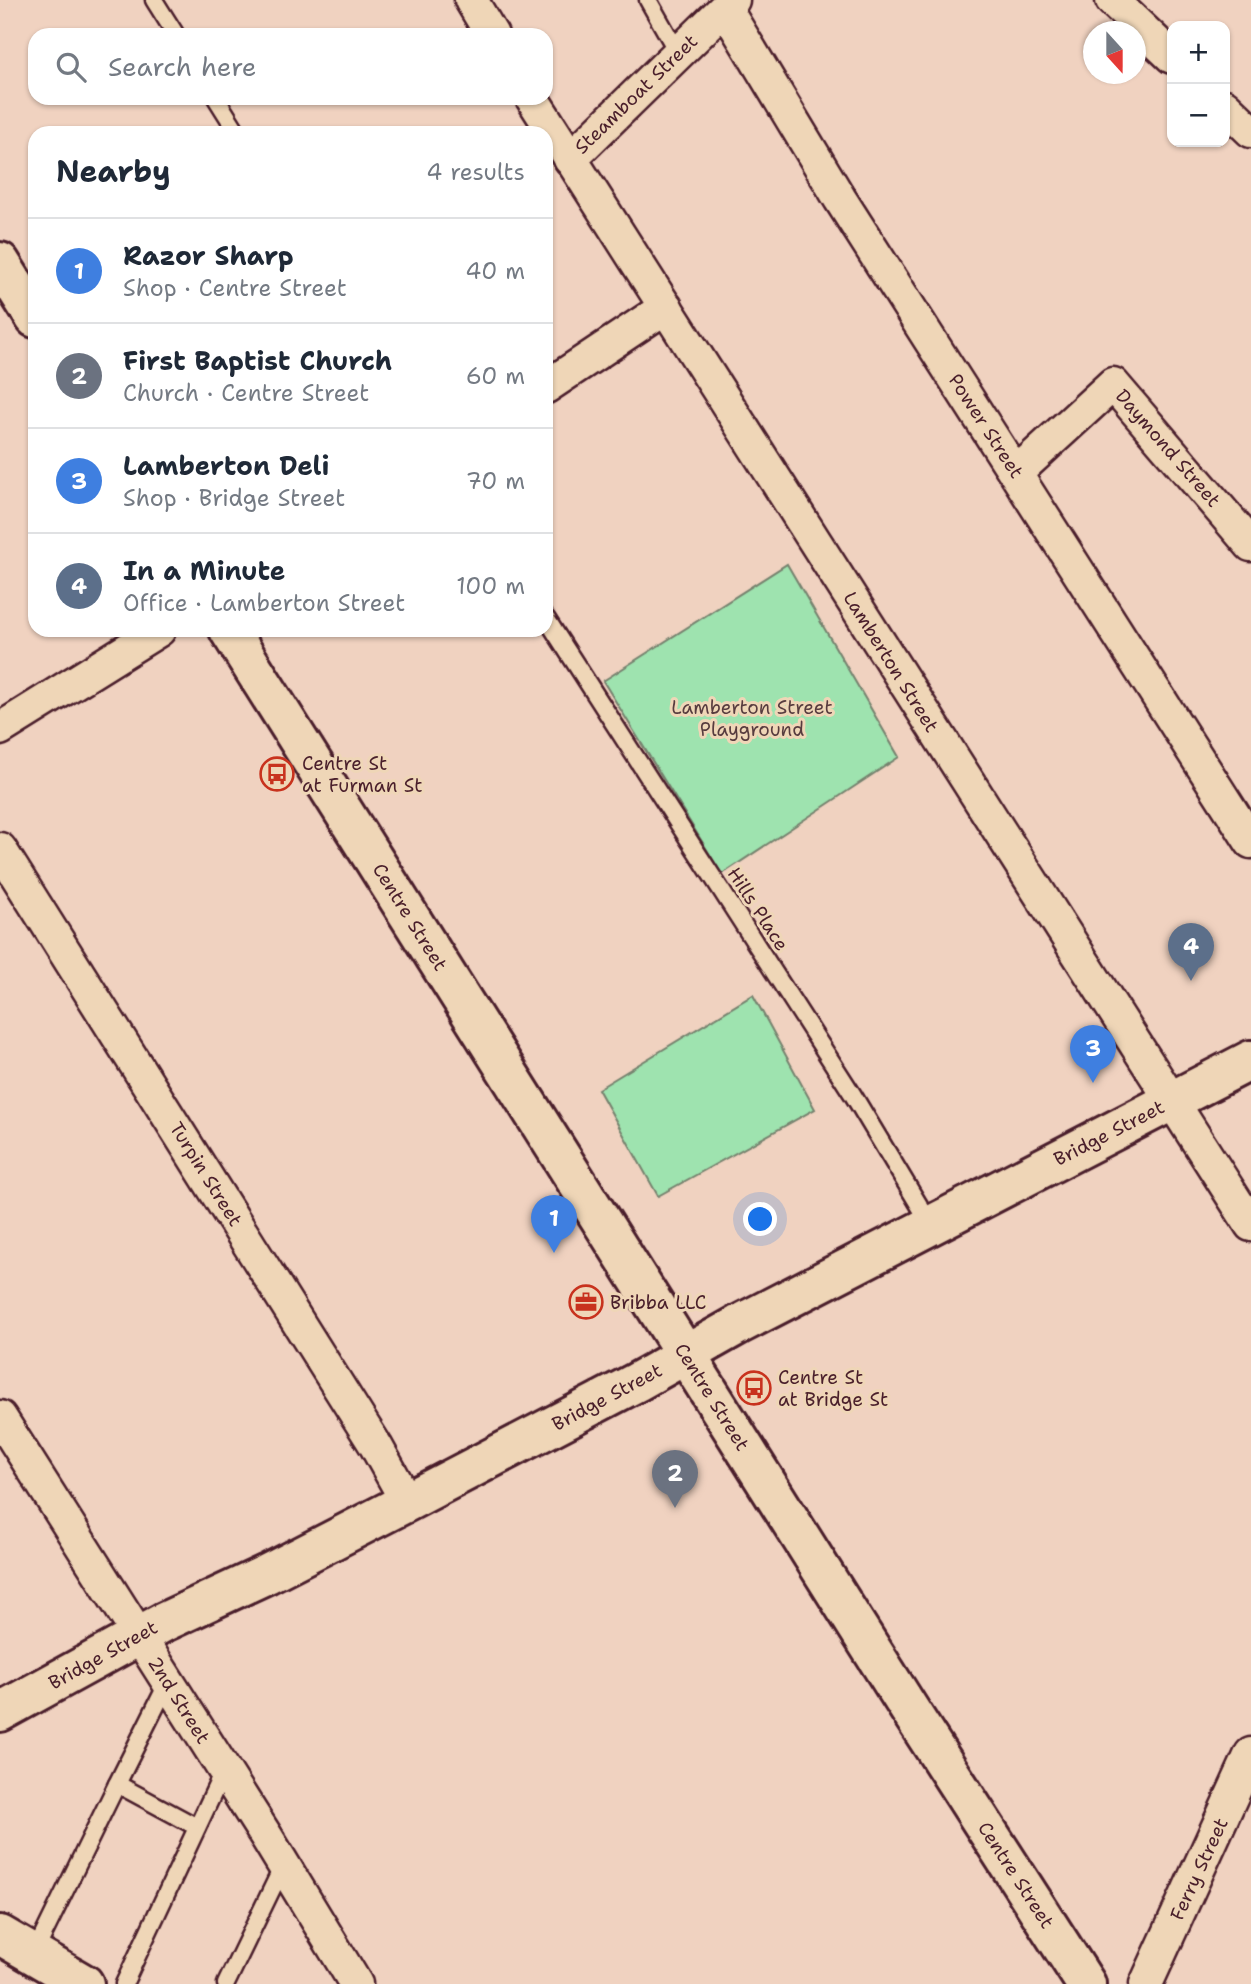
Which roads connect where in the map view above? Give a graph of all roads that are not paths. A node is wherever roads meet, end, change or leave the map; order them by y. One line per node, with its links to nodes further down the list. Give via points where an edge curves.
1 (154, 0): 6 (lane)
2 (471, 0): 7 (street)
3 (648, 0): 9 (lane)
4 (1112, 0): 8 (street)
5 (729, 4): 9 (street, Steamboat Street); 22 (street, Power Street, via 840,200)
6 (172, 28)
7 (488, 28)
8 (1167, 52)
9 (678, 53): 17 (street, Steamboat Street)
10 (220, 105): 13 (lane)
11 (536, 105): 14 (street, Lamberton Street)
12 (1230, 111): 15 (street)
13 (234, 126)
14 (549, 126)
15 (1251, 131)
16 (553, 132): 17 (street, Lamberton Street)
17 (570, 159): 20 (street, Lamberton Street)
18 (0, 262): 19 (street)
19 (28, 307)
20 (666, 307): 21 (street); 31 (street, Lamberton Street)
21 (553, 382)
22 (1016, 473): 23 (street, Daymond Street, via 1113,384); 28 (street, Power Street)
23 (1251, 545)
24 (553, 629): 32 (lane, Hills Place, via 853,1095)
25 (148, 637): 27 (street)
26 (233, 637): 34 (street, Centre Street)
27 (0, 729)
28 (1251, 842)
29 (0, 849): 36 (street, Turpin Street)
30 (1251, 1060): 31 (street, Bridge Street)
31 (1172, 1101): 32 (street, Bridge Street); 33 (street, Lamberton Street)
32 (931, 1225): 34 (street, Bridge Street)
33 (1251, 1225)
34 (685, 1354): 36 (street, Bridge Street); 51 (street, Centre Street)
35 (0, 1417): 37 (street, 2nd Street)
36 (407, 1502): 37 (street, Bridge Street)
37 (139, 1636): 38 (street, 2nd Street); 39 (street, Bridge Street)
38 (168, 1682): 41 (street, 2nd Street); 42 (lane)
39 (0, 1712)
40 (1251, 1754): 52 (street, Ferry Street)
41 (224, 1770): 43 (lane); 44 (street, 2nd Street)
42 (117, 1784): 43 (lane); 46 (lane)
43 (197, 1827): 48 (lane)
44 (284, 1866): 49 (lane); 50 (street, 2nd Street)
45 (0, 1935): 46 (street)
46 (34, 1954): 47 (street)
47 (85, 1984)
48 (124, 1984)
49 (226, 1984)
50 (356, 1984)
51 (1086, 1984)
52 (1146, 1984)

